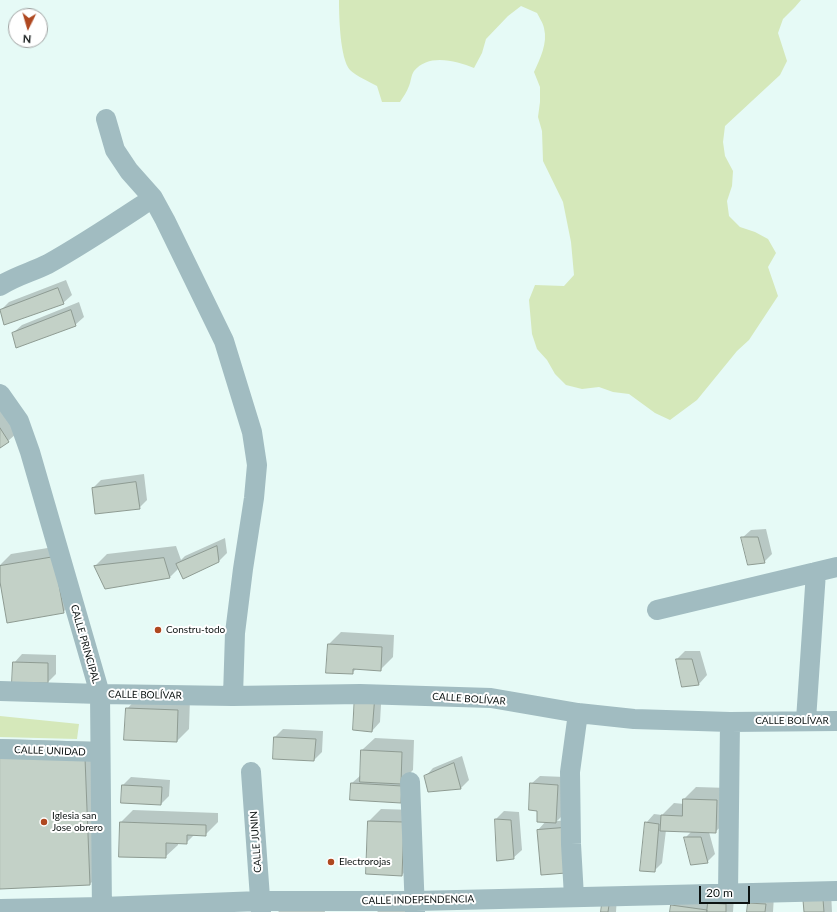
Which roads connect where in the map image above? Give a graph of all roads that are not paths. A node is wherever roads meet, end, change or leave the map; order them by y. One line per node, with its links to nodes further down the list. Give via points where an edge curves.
1 (106, 119): 2 (street, via 116,150 129,171)
2 (153, 198): 3 (street, via 98,235 46,265); 10 (street, via 224,341 252,432 257,465 235,633)
3 (0, 286)
4 (0, 394): 9 (street, CALLE PRINCIPAL, via 19,421 30,452)
5 (837, 567): 6 (street)
6 (816, 572): 7 (street); 12 (street)
7 (657, 610)
8 (0, 691): 9 (street, CALLE BOLÍVAR)
9 (100, 694): 10 (street, CALLE BOLÍVAR); 16 (street, CALLE PRINCIPAL)
10 (233, 696): 11 (street, CALLE BOLÍVAR, via 360,694 491,698)
11 (578, 713): 14 (street, CALLE BOLÍVAR, via 634,719); 21 (street, via 570,772)
12 (806, 720): 13 (street, CALLE BOLÍVAR); 14 (street, CALLE BOLÍVAR)
13 (837, 721)
14 (730, 722): 20 (street)
15 (0, 749): 16 (street, CALLE UNIDAD)
16 (100, 752): 25 (street, CALLE PRINCIPAL)
17 (251, 772): 22 (street, CALLE JUNIN)
18 (410, 782): 23 (street)
19 (837, 891): 20 (street, CALLE INDEPENDENCIA)
20 (728, 894): 21 (street, CALLE INDEPENDENCIA)
21 (574, 897): 23 (street, CALLE INDEPENDENCIA)
22 (261, 906): 23 (street, CALLE INDEPENDENCIA); 25 (street, CALLE INDEPENDENCIA)
23 (415, 906)
24 (0, 909): 25 (street, CALLE INDEPENDENCIA)
25 (102, 909)

